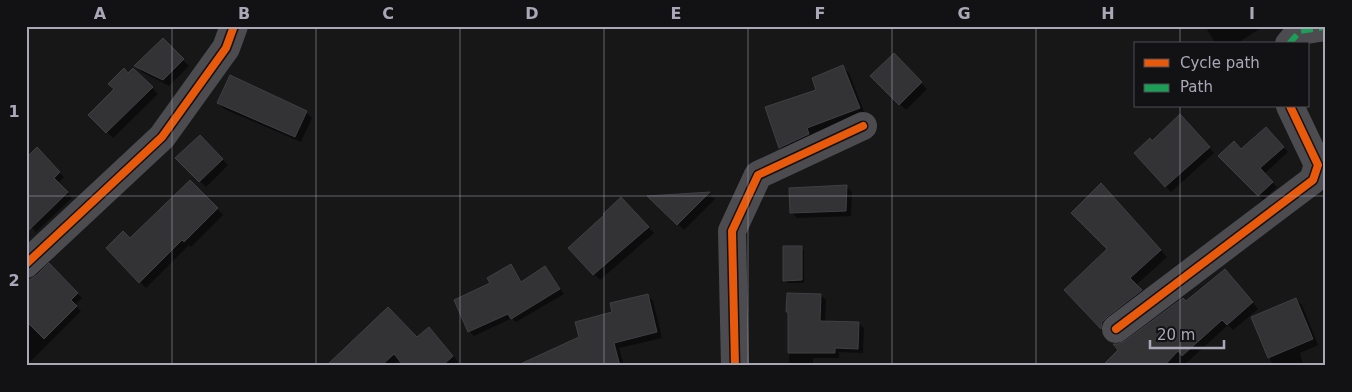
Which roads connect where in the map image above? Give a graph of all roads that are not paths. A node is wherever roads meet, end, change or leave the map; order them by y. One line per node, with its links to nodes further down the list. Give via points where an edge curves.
1 (234, 26): 6 (street, via 226,48 162,137)
2 (1326, 27): 3 (street, via 1300,31)
3 (1291, 42)
4 (1291, 108): 7 (street, via 1318,165 1313,180)
5 (863, 126): 8 (street, via 758,175 732,230)
6 (26, 264)
7 (1116, 329)
8 (735, 366)

